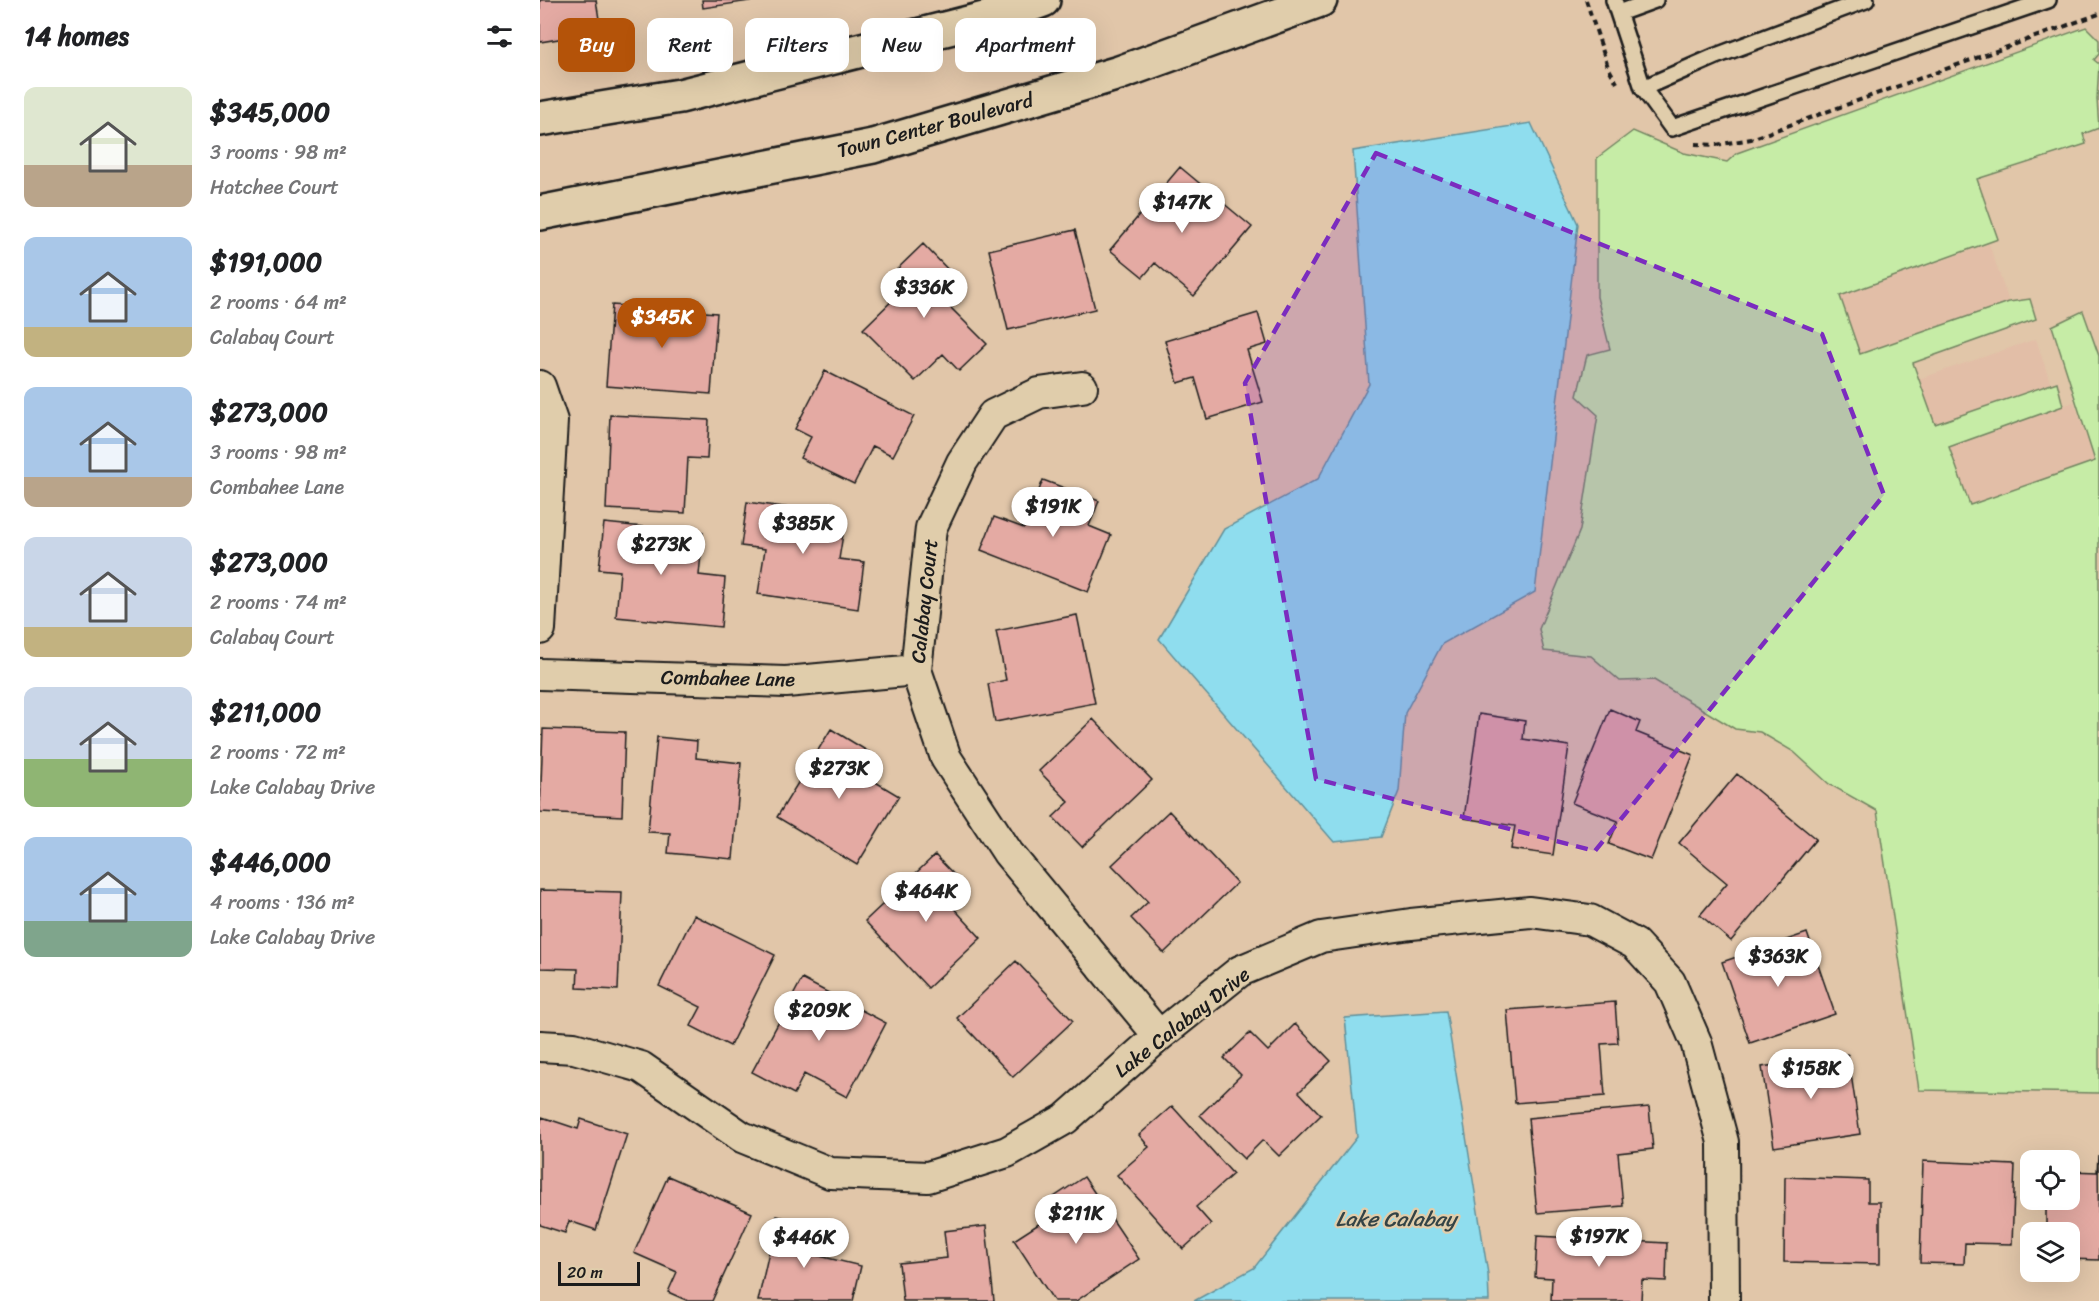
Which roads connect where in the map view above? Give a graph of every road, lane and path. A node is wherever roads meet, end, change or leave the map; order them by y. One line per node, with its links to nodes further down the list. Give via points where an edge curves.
1 (1043, 0): 8 (street, via 1004,14 680,96)
2 (1320, 0): 9 (street, Town Center Boulevard, via 1119,73 873,146)
3 (1655, 0): 6 (lane)
4 (1866, 0): 7 (lane)
5 (2048, 0): 7 (lane, via 1672,128)
6 (1617, 6): 7 (lane)
7 (1643, 88)
8 (540, 119)
9 (540, 213)
10 (540, 386): 12 (street, via 552,421)
11 (1082, 387): 13 (street, Calabay Court, via 1039,393 993,415 962,462 932,528)
12 (540, 628)
13 (916, 670): 14 (street, Combahee Lane, via 786,682); 15 (street, Calabay Court, via 946,758 1008,853)
14 (540, 674)
15 (1159, 1036): 16 (street, Lake Calabay Drive, via 1065,1119 1007,1152 928,1177 830,1173 742,1137 641,1067 574,1048); 17 (street, Lake Calabay Drive, via 1240,971 1321,937 1530,912 1590,920 1635,944 1670,982 1696,1042 1723,1142)
16 (540, 1046)
17 (1724, 1301)

